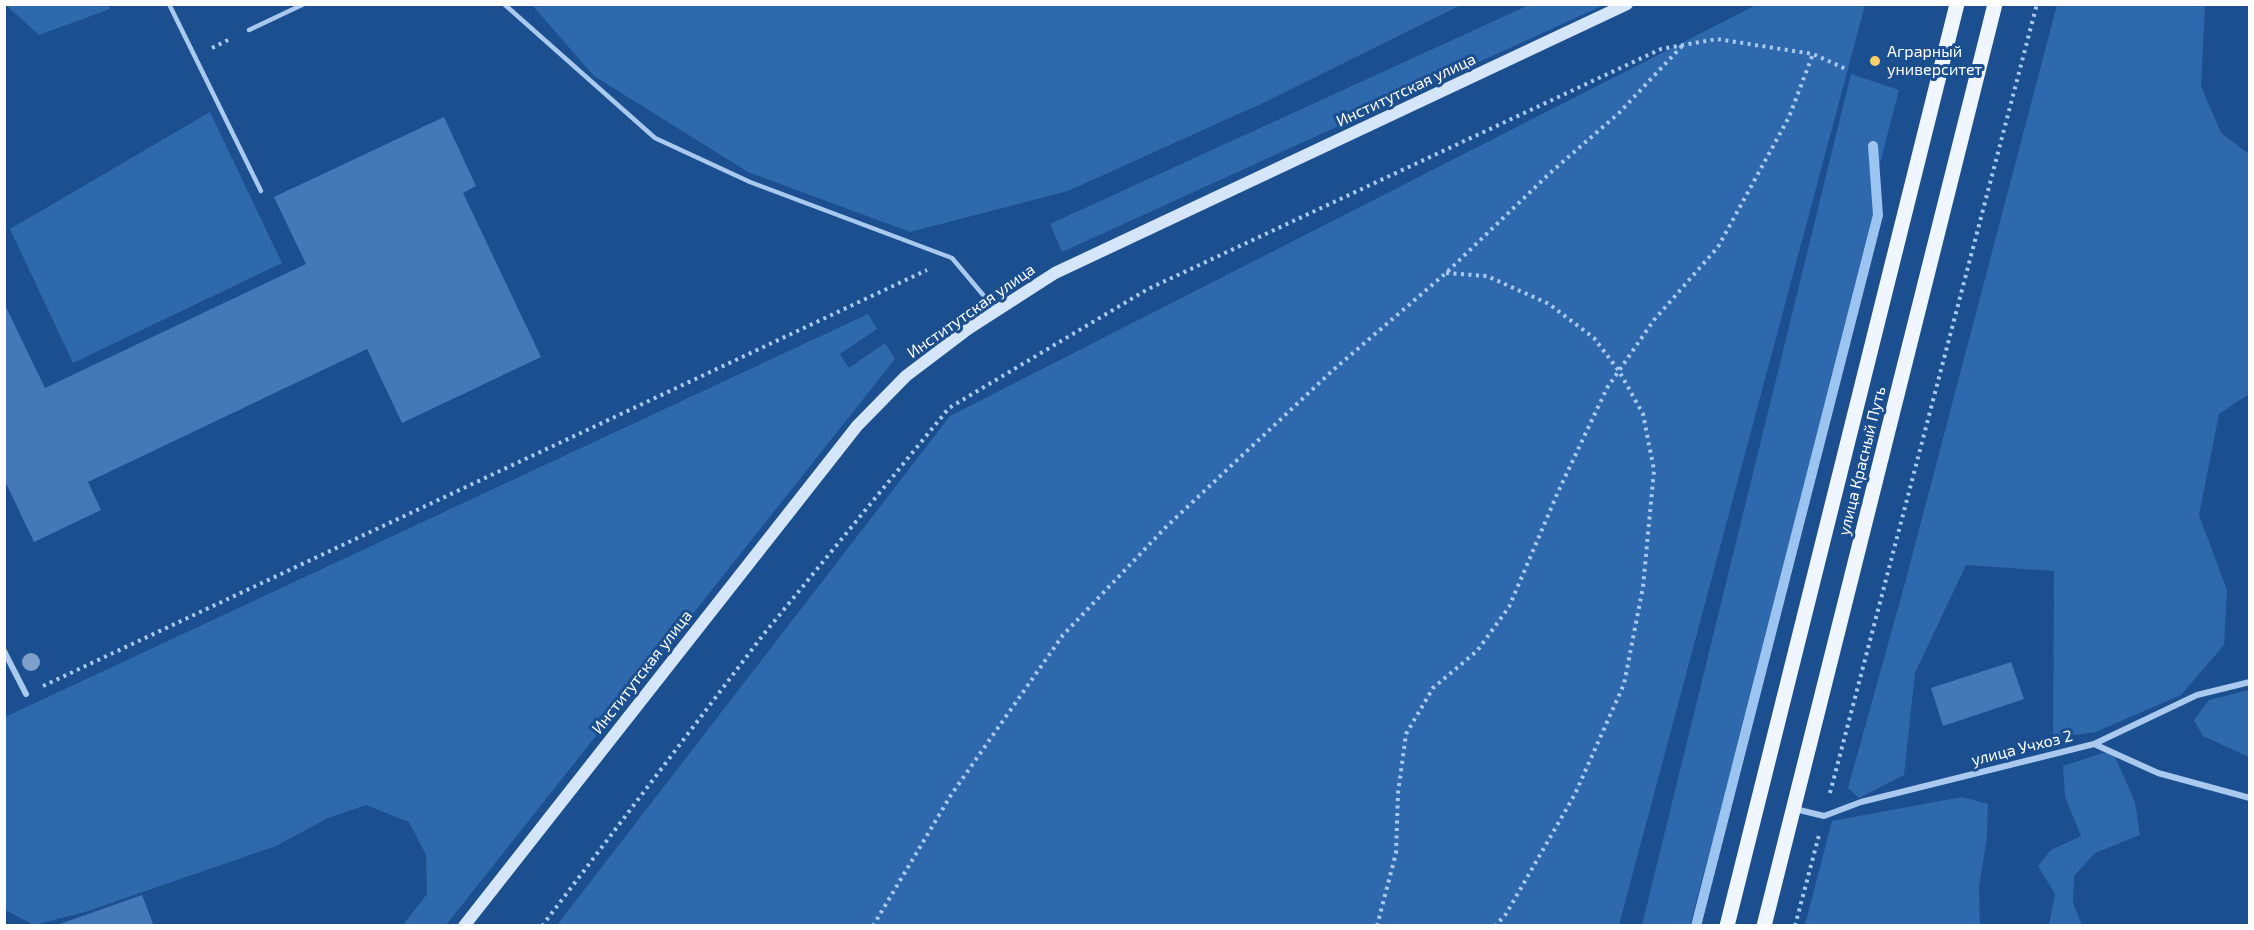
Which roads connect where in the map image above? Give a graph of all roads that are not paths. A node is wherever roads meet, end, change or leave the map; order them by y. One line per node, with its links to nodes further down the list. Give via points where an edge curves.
1 (169, 4): 8 (lane)
2 (304, 4): 7 (lane)
3 (504, 4): 9 (lane, via 655,138 750,182 952,258)
4 (1627, 4): 9 (street, Институтская улица, via 1055,273)
5 (1957, 4): 17 (main road, улица Красный Путь)
6 (1995, 4): 15 (main road, улица Красный Путь)
7 (249, 30)
8 (261, 190)
9 (997, 311): 16 (street, Институтская улица, via 906,376 857,426)
10 (4, 651): 12 (street)
11 (2250, 682): 13 (street, улица Учхоз 2, via 2197,695)
12 (26, 694)
13 (2094, 744): 14 (street, via 2158,773); 15 (street, улица Учхоз 2, via 1861,802 1824,816)
14 (2250, 798)
15 (1794, 809): 18 (main road, улица Красный Путь)
16 (464, 926)
17 (1727, 926)
18 (1764, 926)

